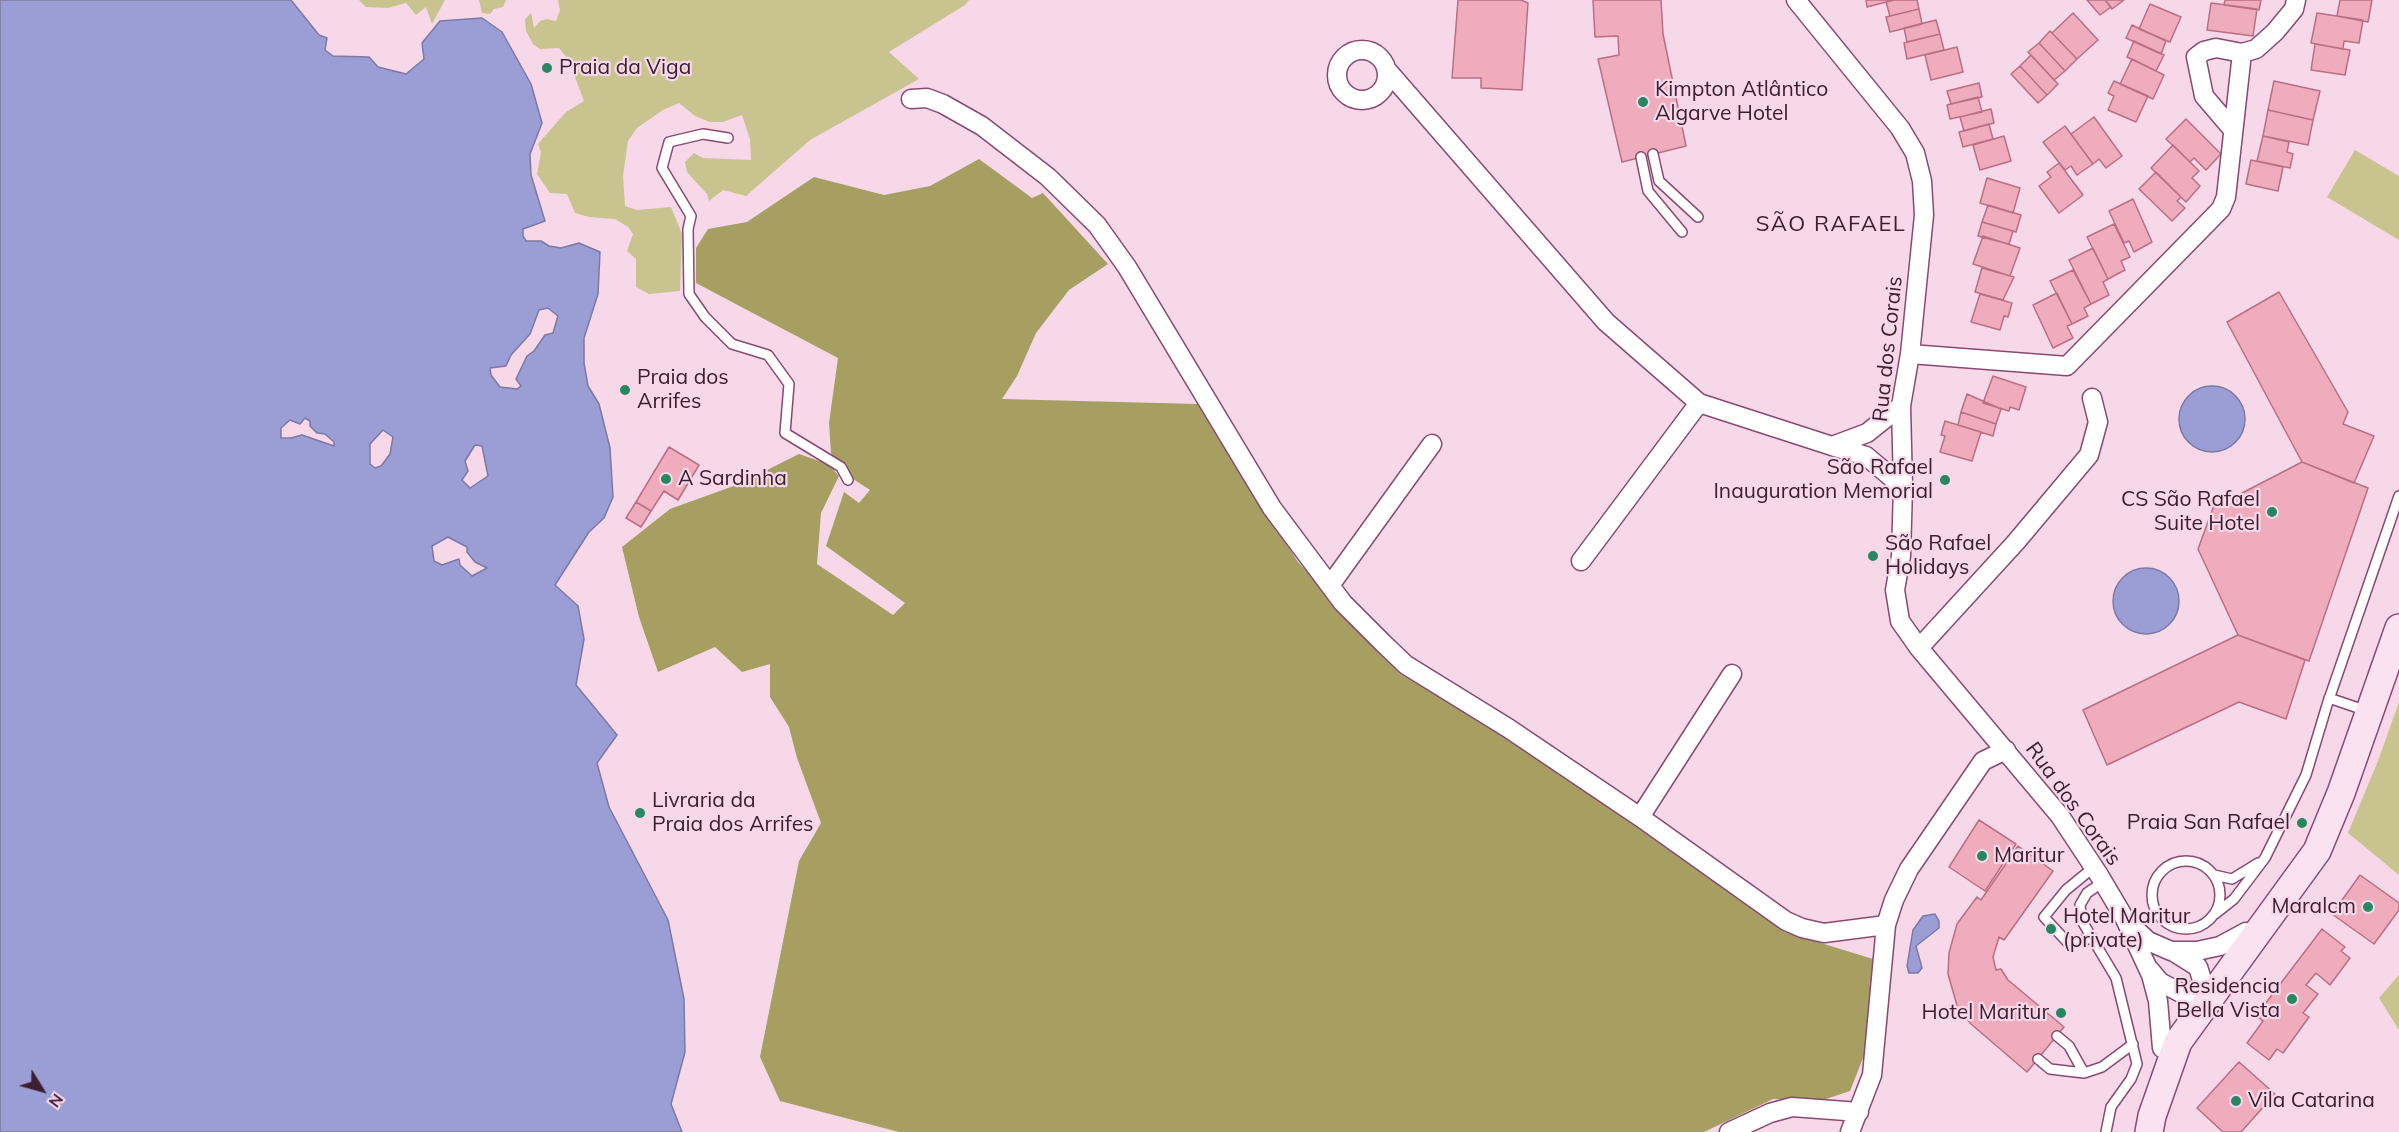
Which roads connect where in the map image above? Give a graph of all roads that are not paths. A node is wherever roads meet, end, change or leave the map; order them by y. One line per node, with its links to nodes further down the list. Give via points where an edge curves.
1 (1796, 0): 12 (street, Rua dos Corais, via 1900,128 1915,153 1924,215)
2 (2296, 0): 3 (street, via 2294,9 2275,32 2256,49)
3 (2242, 53): 6 (street); 6 (street, via 2216,48 2196,57 2204,96)
4 (1387, 70): 14 (street, via 1606,322)
5 (911, 99): 22 (street, via 927,98 943,104 982,126 1048,177 1097,225 1127,267 1272,508)
6 (2233, 130): 12 (street, via 2226,197 2221,209 2067,366)
7 (728, 138): 18 (lane, via 703,134 669,142 662,168 691,216 689,294 732,344 768,354 789,384 785,433 841,467)
8 (1653, 154): 10 (lane, via 1659,181)
9 (1641, 157): 11 (lane, via 1648,191)
10 (1698, 217)
11 (1682, 232)
12 (1910, 354): 15 (street, Rua dos Corais)
13 (2092, 398): 24 (street, via 2098,422 2089,455)
14 (1699, 403): 17 (street); 21 (street)
15 (1901, 406): 17 (street, via 1867,433); 19 (street, Rua dos Corais)
16 (1432, 444): 22 (street)
17 (1832, 446): 19 (street, via 1866,456)
18 (848, 480)
19 (1903, 487): 24 (street, Rua dos Corais, via 1896,606 1900,621)
20 (2399, 496): 26 (lane)
21 (1581, 561)
22 (1331, 584): 30 (street, via 1343,603 1406,665)
23 (2399, 628): 27 (street)
24 (1919, 648): 28 (street, Rua dos Corais)
25 (1732, 675): 30 (street)
26 (2329, 698): 27 (lane); 31 (lane, via 2306,775)
27 (2369, 712): 29 (street)
28 (2006, 750): 32 (street, Rua dos Corais, via 2060,816); 36 (street, via 1983,761 1909,869)
29 (2341, 793): 37 (street, via 2289,877); 41 (street, via 2317,851)
30 (1640, 817): 36 (street, via 1786,921 1824,933)
31 (2265, 858): 33 (lane, via 2232,879); 34 (lane, via 2234,899)
32 (2098, 874): 35 (street, Rua dos Corais); 38 (lane, via 2080,905 2082,921); 38 (lane, via 2066,890 2044,917 2069,944)
33 (2214, 875): 34 (lane, via 2221,897); 34 (lane, via 2199,863 2179,861 2160,872 2152,889 2152,901 2160,918 2180,929 2203,926)
34 (2215, 914)
35 (2125, 919): 39 (street, via 2148,941); 40 (street)
36 (1886, 925): 48 (street, via 1872,1075)
37 (2246, 932): 39 (street, via 2220,946); 42 (street)
38 (2092, 938): 44 (lane, via 2116,978)
39 (2171, 951): 42 (street, via 2198,967)
40 (2145, 964): 42 (street, via 2160,982 2181,993); 45 (street, via 2158,1001)
41 (2234, 965): 42 (street, via 2207,989); 45 (street)
42 (2198, 986): 45 (street, via 2169,1028)
43 (2057, 1036): 47 (lane)
44 (2133, 1044): 47 (lane, via 2102,1067); 51 (lane, via 2137,1064 2110,1107)
45 (2167, 1054): 52 (street, via 2140,1115); 53 (street)
46 (2038, 1059): 47 (lane, via 2049,1069)
47 (2084, 1073)
48 (1859, 1112): 49 (street, via 1792,1107); 50 (street)
49 (1729, 1132)
50 (1850, 1132)
51 (2106, 1132)
52 (2138, 1132)
53 (2149, 1132)

